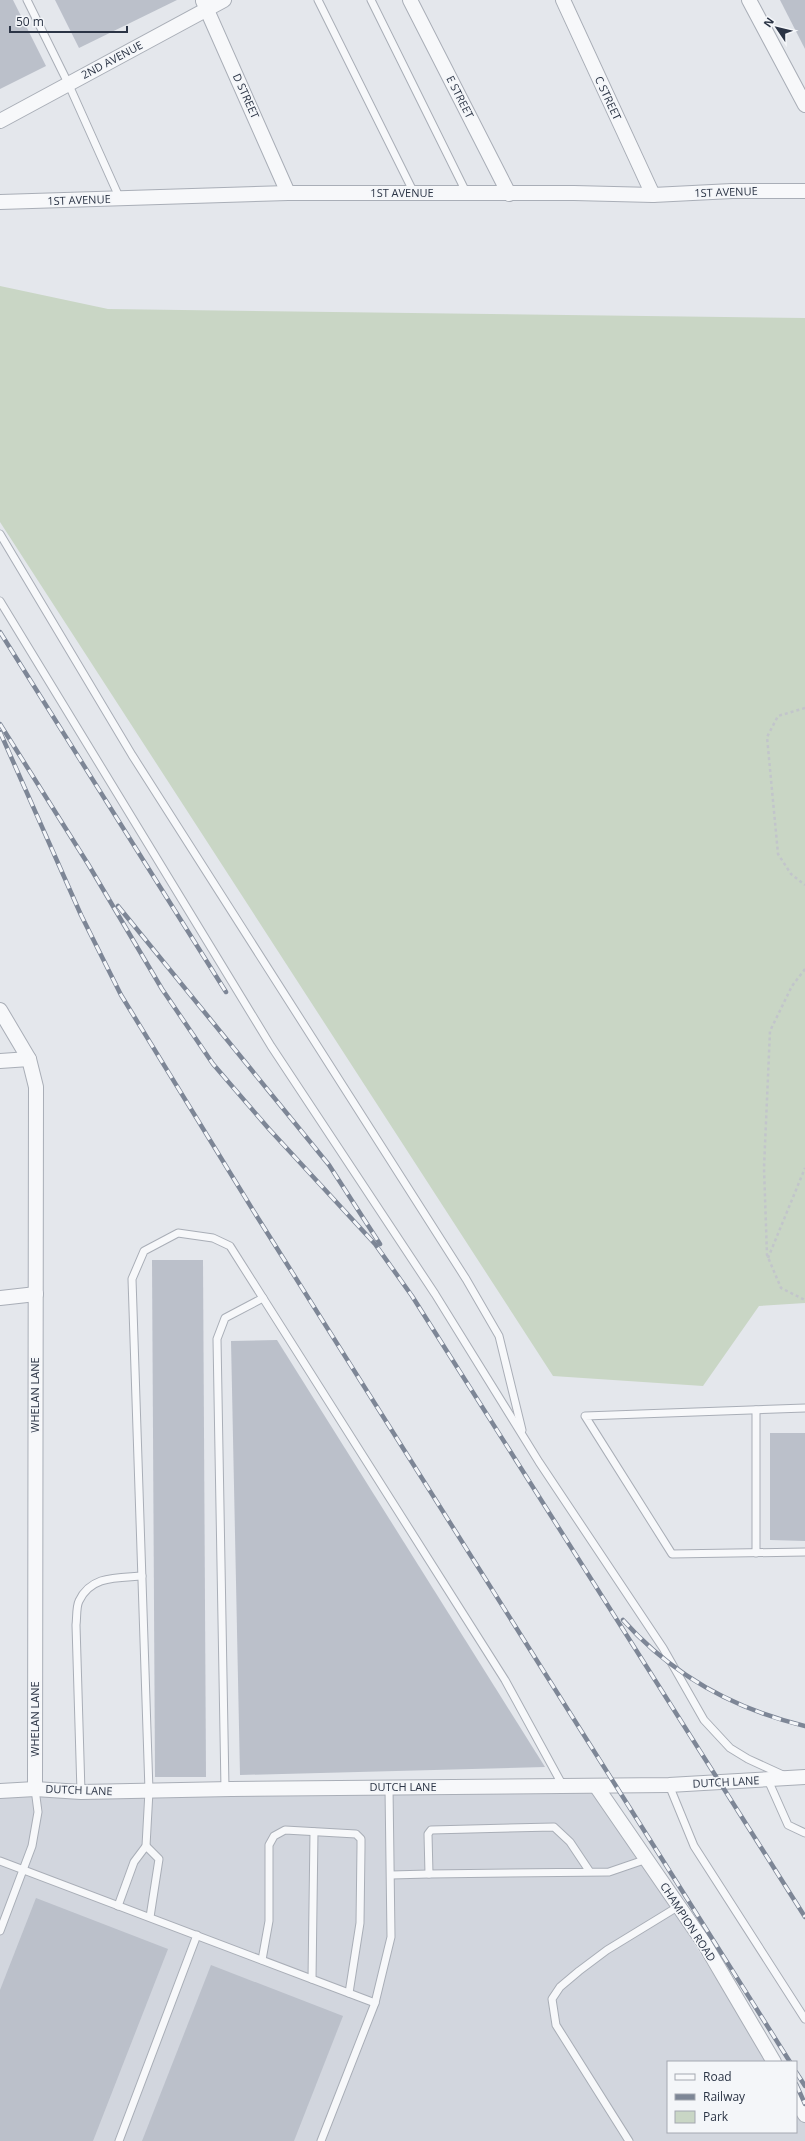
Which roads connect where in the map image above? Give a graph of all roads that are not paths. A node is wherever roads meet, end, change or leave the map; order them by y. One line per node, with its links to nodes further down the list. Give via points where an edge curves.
1 (27, 0): 9 (lane)
2 (224, 0): 8 (street, 2ND AVENUE)
3 (318, 0): 14 (lane)
4 (371, 0): 15 (lane)
5 (410, 0): 16 (street, E STREET)
6 (563, 0): 17 (street, C STREET)
7 (749, 0): 10 (street)
8 (205, 4): 9 (street, 2ND AVENUE); 13 (street, D STREET)
9 (68, 83): 11 (street, 2ND AVENUE); 18 (lane)
10 (805, 105)
11 (0, 121)
12 (805, 191): 17 (street, 1ST AVENUE)
13 (288, 193): 14 (street, 1ST AVENUE); 18 (street, 1ST AVENUE)
14 (414, 194): 15 (street, 1ST AVENUE)
15 (467, 194): 16 (street, 1ST AVENUE)
16 (509, 194): 17 (street, 1ST AVENUE)
17 (653, 195)
18 (120, 199): 19 (street, 1ST AVENUE)
19 (0, 202)
20 (0, 534): 30 (lane, via 132,755 466,1279 499,1336)
21 (0, 601): 30 (lane, via 271,1046 435,1294)
22 (0, 1010): 23 (street, WHELAN LANE)
23 (29, 1059): 24 (street); 25 (street, WHELAN LANE, via 36,1087)
24 (0, 1061)
25 (36, 1294): 26 (street); 41 (street, WHELAN LANE)
26 (0, 1298)
27 (263, 1298): 33 (lane, via 230,1246 213,1238 178,1233 144,1251 132,1279); 38 (lane, via 505,1680); 42 (lane, via 225,1318 217,1339)
28 (805, 1408): 29 (lane)
29 (756, 1410): 32 (lane); 32 (lane, via 585,1416 672,1554)
30 (524, 1438): 35 (lane, via 663,1648 704,1720 730,1748)
31 (805, 1552): 32 (lane)
32 (756, 1553)
33 (142, 1576): 44 (lane); 45 (lane, via 101,1580 88,1587 79,1602 76,1625)
34 (805, 1778): 35 (street, DUTCH LANE)
35 (790, 1779): 36 (street, DUTCH LANE)
36 (768, 1780): 37 (street, DUTCH LANE); 47 (lane, via 788,1825)
37 (668, 1784): 39 (street, DUTCH LANE); 64 (lane, via 694,1846)
38 (563, 1786): 39 (street, DUTCH LANE); 40 (street, DUTCH LANE)
39 (596, 1786): 49 (street, CHAMPION ROAD)
40 (389, 1788): 42 (street, DUTCH LANE); 54 (lane)
41 (35, 1789): 43 (street, DUTCH LANE); 45 (street, DUTCH LANE); 51 (lane, via 38,1812 32,1846)
42 (224, 1789): 44 (street, DUTCH LANE)
43 (0, 1791)
44 (149, 1791): 45 (street, DUTCH LANE); 48 (lane)
45 (81, 1792)
46 (314, 1832): 60 (lane, via 285,1830 274,1836 269,1845 269,1921); 61 (lane); 62 (lane, via 356,1834 360,1839 360,1923)
47 (805, 1833)
48 (146, 1846): 55 (lane, via 134,1862); 57 (lane, via 160,1859)
49 (647, 1859): 52 (lane, via 609,1872); 56 (street, CHAMPION ROAD)
50 (0, 1860): 51 (lane)
51 (24, 1869): 55 (lane); 58 (lane)
52 (590, 1872): 53 (lane); 53 (lane, via 570,1842 554,1828 547,1828 431,1830 428,1834)
53 (429, 1874): 54 (lane)
54 (391, 1875): 63 (lane, via 391,1937)
55 (118, 1906): 57 (lane)
56 (679, 1906): 65 (street, CHAMPION ROAD, via 704,1943); 70 (lane, via 607,1950 560,1987 552,1999 556,2025)
57 (150, 1917): 59 (lane)
58 (0, 1931)
59 (197, 1935): 60 (lane); 68 (lane)
60 (262, 1960): 61 (lane)
61 (312, 1979): 62 (lane)
62 (349, 1993): 63 (lane)
63 (375, 2003): 69 (lane)
64 (805, 2019)
65 (773, 2061)
66 (797, 2102): 67 (street)
67 (805, 2115)
68 (119, 2141)
69 (321, 2141)
70 (629, 2141)

